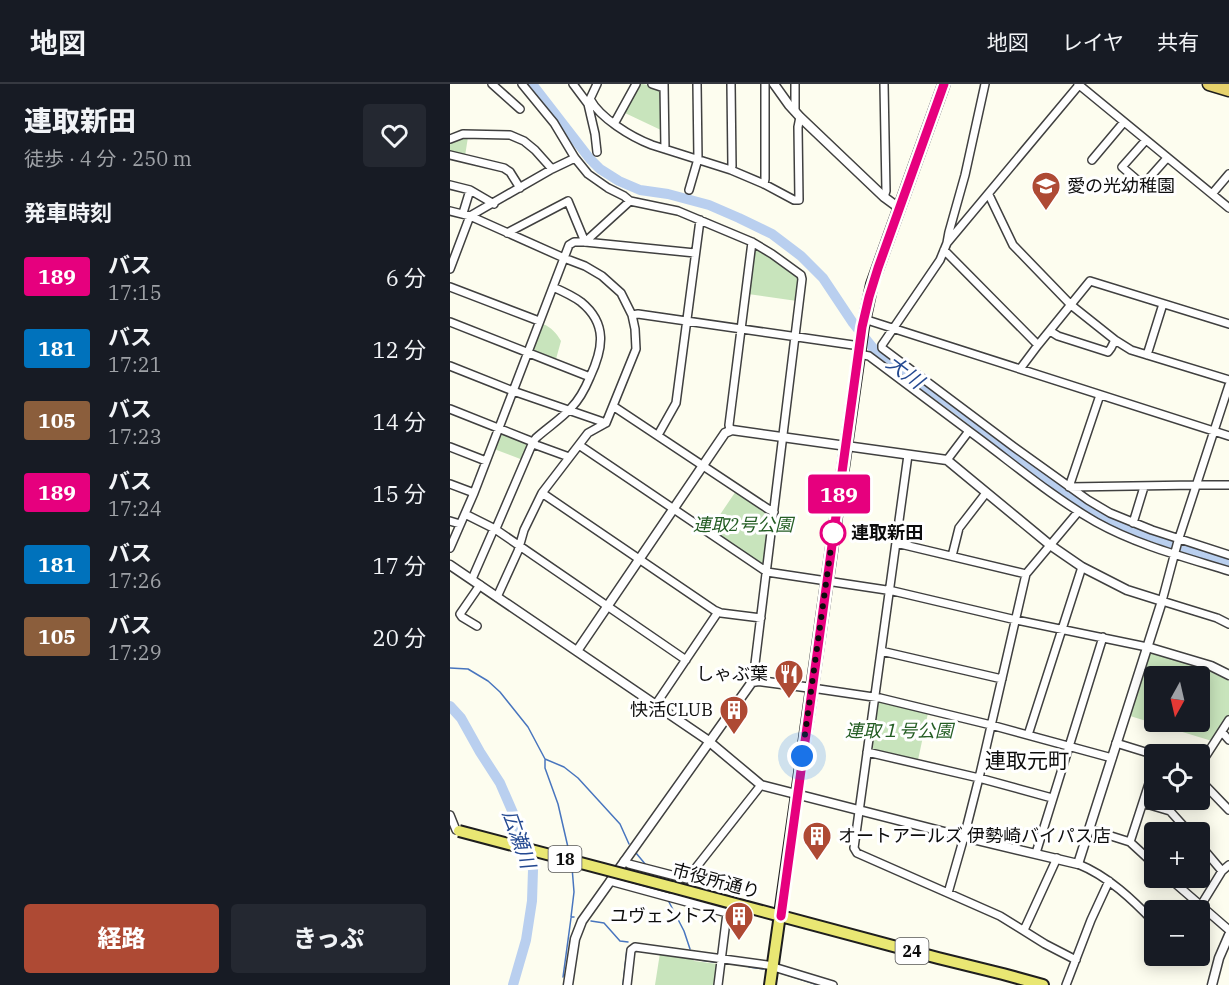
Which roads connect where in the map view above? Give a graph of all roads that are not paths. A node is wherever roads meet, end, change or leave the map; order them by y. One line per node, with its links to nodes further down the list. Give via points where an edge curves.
1 (492, 84): 20 (street)
2 (522, 84): 29 (street, via 554,123)
3 (573, 84): 19 (street)
4 (597, 84): 19 (street)
5 (636, 84): 23 (street)
6 (652, 84): 17 (street)
7 (697, 84): 31 (street)
8 (731, 84): 34 (street)
9 (765, 84): 36 (street)
10 (774, 84): 21 (street)
11 (795, 84): 21 (street)
12 (884, 84): 43 (street)
13 (944, 84): 46 (main road)
14 (986, 84): 54 (street)
15 (1078, 84): 22 (street); 42 (street)
16 (1209, 84): 18 (highway)
17 (664, 86): 26 (street)
18 (1229, 90)
19 (590, 104): 23 (street); 27 (street)
20 (520, 109)
21 (798, 114): 36 (street, via 799,200); 43 (street)
22 (1124, 122): 25 (street); 32 (street)
23 (614, 124): 26 (street, via 640,140)
24 (450, 139): 33 (street, via 462,134 510,135 530,145)
25 (1146, 140): 30 (street); 30 (street, via 1122,167 1143,185)
26 (664, 148): 31 (street)
27 (597, 152)
28 (450, 155): 38 (street, via 504,168)
29 (575, 158): 33 (street); 44 (street, via 588,174)
30 (1167, 158): 41 (street)
31 (698, 159): 34 (street); 40 (street)
32 (1092, 160)
33 (552, 170): 38 (street)
34 (731, 170): 36 (street)
35 (1229, 174): 41 (street)
36 (764, 184)
37 (450, 185): 39 (street)
38 (520, 188): 45 (street)
39 (470, 190): 45 (street); 49 (street)
40 (689, 190)
41 (1212, 194): 47 (street)
42 (989, 195): 54 (street); 60 (street, via 1013,245)
43 (884, 197): 46 (street)
44 (630, 201): 50 (street); 52 (street)
45 (494, 204): 49 (street)
46 (899, 208): 66 (main road, via 872,284)
47 (1229, 208)
48 (450, 211): 49 (street)
49 (466, 215): 51 (street); 57 (street)
50 (700, 220): 53 (street); 55 (street)
51 (507, 233): 52 (street, via 568,201); 56 (street)
52 (585, 242): 55 (street); 56 (street, via 569,245)
53 (752, 242): 68 (street); 71 (street, via 801,275)
54 (946, 247): 69 (street); 73 (street)
55 (696, 253): 64 (street)
56 (564, 258): 59 (street); 62 (street, via 609,281 621,293)
57 (450, 269)
58 (450, 287): 63 (street)
59 (553, 287): 63 (street); 79 (street, via 580,302 598,325 602,341)
60 (1071, 304): 61 (street, via 1090,281); 70 (street); 72 (street)
61 (1163, 304): 67 (street); 76 (street)
62 (632, 315): 64 (street); 84 (street, via 636,349)
63 (539, 321): 75 (street)
64 (686, 321): 68 (street); 92 (street, via 676,403)
65 (450, 322): 75 (street)
66 (863, 323): 69 (street); 74 (main road)
67 (1229, 324)
68 (741, 329): 71 (street); 89 (street)
69 (894, 329): 78 (street); 107 (street, via 882,348)
70 (1050, 331): 72 (street, via 1108,351); 73 (street)
71 (795, 337): 74 (street); 94 (street)
72 (1115, 340): 76 (street)
73 (1038, 345): 78 (street)
74 (859, 348): 90 (street); 97 (main road)
75 (528, 353): 79 (street); 82 (street)
76 (1147, 355): 80 (street)
77 (450, 366): 82 (street)
78 (1020, 369): 83 (street)
79 (590, 377): 86 (street)
80 (1229, 380)
81 (1229, 385): 91 (street)
82 (513, 391): 86 (street); 88 (street)
83 (1100, 394): 91 (street); 107 (street)
84 (613, 406): 87 (street); 92 (street)
85 (450, 409): 88 (street)
86 (569, 411): 87 (street); 95 (street)
87 (606, 423): 96 (street, via 588,433)
88 (498, 428): 95 (street); 102 (street)
89 (730, 430): 94 (street); 103 (street)
90 (969, 430): 101 (street); 114 (street)
91 (1214, 431): 93 (street); 105 (street)
92 (658, 435): 103 (street)
93 (1229, 436)
94 (783, 437): 97 (street); 113 (street)
95 (533, 442): 100 (street); 119 (street)
96 (579, 445): 100 (street); 112 (street)
97 (845, 446): 99 (street); 135 (main road)
98 (450, 447): 102 (street)
99 (908, 455): 101 (street); 121 (street)
100 (569, 457): 110 (street)
101 (947, 460): 111 (street)
102 (486, 461): 109 (street)
103 (703, 465): 112 (street); 113 (street)
104 (450, 484): 109 (street)
105 (1196, 484): 106 (street); 108 (street); 120 (street)
106 (1229, 485)
107 (1070, 487): 108 (street); 117 (street)
108 (1144, 487): 117 (street)
109 (474, 493): 115 (street)
110 (542, 493): 123 (street); 128 (street)
111 (986, 493): 122 (street); 127 (street, via 960,525)
112 (673, 509): 128 (street); 132 (street)
113 (774, 512): 132 (street)
114 (1078, 512): 122 (street); 125 (street, via 1124,536)
115 (465, 514): 118 (street); 119 (street)
116 (450, 520): 118 (street)
117 (1133, 523): 120 (street)
118 (460, 524): 124 (street)
119 (495, 529): 123 (street); 134 (street)
120 (1179, 540): 125 (street); 126 (street)
121 (896, 543): 127 (street); 137 (street)
122 (1050, 545): 130 (street); 133 (street)
123 (520, 546): 138 (street); 140 (street)
124 (450, 548)
125 (1175, 553): 131 (street); 139 (street)
126 (1228, 553)
127 (952, 556): 133 (street)
128 (640, 560): 140 (street); 141 (street)
129 (450, 565): 134 (street)
130 (1082, 567): 139 (street, via 1127,590); 146 (street)
131 (1229, 571)
132 (766, 572): 135 (street); 142 (street)
133 (1026, 574): 143 (street)
134 (471, 579): 136 (street)
135 (826, 581): 137 (street); 155 (main road)
136 (480, 585): 138 (street); 145 (street, via 460,614)
137 (889, 590): 143 (street); 150 (street)
138 (497, 597): 149 (street)
139 (1162, 601): 144 (street); 148 (street)
140 (608, 606): 149 (street); 151 (street)
141 (718, 612): 142 (street); 151 (street)
142 (761, 618): 154 (street)
143 (1016, 620): 146 (street); 153 (street)
144 (1229, 624)
145 (477, 626)
146 (1061, 629): 147 (street); 161 (street)
147 (1103, 637): 148 (street); 165 (street)
148 (1147, 646): 152 (street); 164 (street)
149 (577, 651): 157 (street)
150 (881, 651): 153 (street); 156 (street)
151 (687, 660): 157 (street)
152 (1229, 675)
153 (1002, 679): 159 (street)
154 (754, 681): 155 (street); 163 (street)
155 (812, 688): 156 (street); 173 (main road)
156 (874, 697): 159 (street); 167 (street)
157 (656, 704): 163 (street)
158 (1229, 720): 160 (street)
159 (991, 725): 161 (street); 170 (street)
160 (1222, 732): 162 (street); 166 (street)
161 (1028, 735): 165 (street)
162 (1229, 740)
163 (709, 742): 171 (street); 189 (street)
164 (1116, 743): 168 (street); 169 (street)
165 (1069, 746): 169 (street); 174 (street)
166 (1210, 750)
167 (867, 752): 170 (street); 177 (street)
168 (1144, 752)
169 (1112, 758): 182 (street)
170 (979, 778): 174 (street); 183 (street)
171 (761, 785): 173 (street); 189 (street, via 687,879)
172 (1210, 790): 178 (street)
173 (797, 794): 177 (street); 200 (main road)
174 (1052, 798): 185 (street)
175 (1144, 799): 176 (street)
176 (1143, 802): 180 (street, via 1170,811); 184 (street)
177 (860, 810): 183 (street); 196 (street, via 856,853)
178 (1229, 810)
179 (450, 815): 181 (street)
180 (1180, 822)
181 (454, 829): 200 (main road, 市役所通り / 18, bridge)
182 (1089, 829): 184 (street); 190 (street)
183 (964, 837): 185 (street); 196 (street)
184 (1130, 842): 186 (street)
185 (1036, 854): 188 (street)
186 (1144, 855)
187 (1210, 857): 192 (street)
188 (1057, 858): 190 (street); 202 (street)
189 (624, 861): 193 (street)
190 (1078, 864): 194 (street)
191 (1229, 865): 192 (street)
192 (1222, 871): 198 (street)
193 (610, 881): 205 (street, via 727,913); 209 (street, via 577,933)
194 (1109, 881): 199 (street); 206 (street)
195 (1179, 888): 197 (street)
196 (948, 892): 202 (street)
197 (1191, 900)
198 (1204, 900)
199 (1144, 911)
200 (781, 916): 207 (main road); 214 (main road, 市役所通り / 24)
201 (1210, 916): 203 (street)
202 (1024, 930): 206 (street)
203 (1229, 930)
204 (1229, 935): 216 (street)
205 (721, 959): 207 (street); 210 (street, via 633,947); 211 (street)
206 (1076, 960): 215 (street)
207 (773, 966): 208 (street); 212 (main road)
208 (820, 983): 213 (street)
209 (568, 985)
210 (627, 985)
211 (718, 985)
212 (770, 985)
213 (833, 985)
214 (1043, 985)
215 (1066, 985)
216 (1212, 985)

